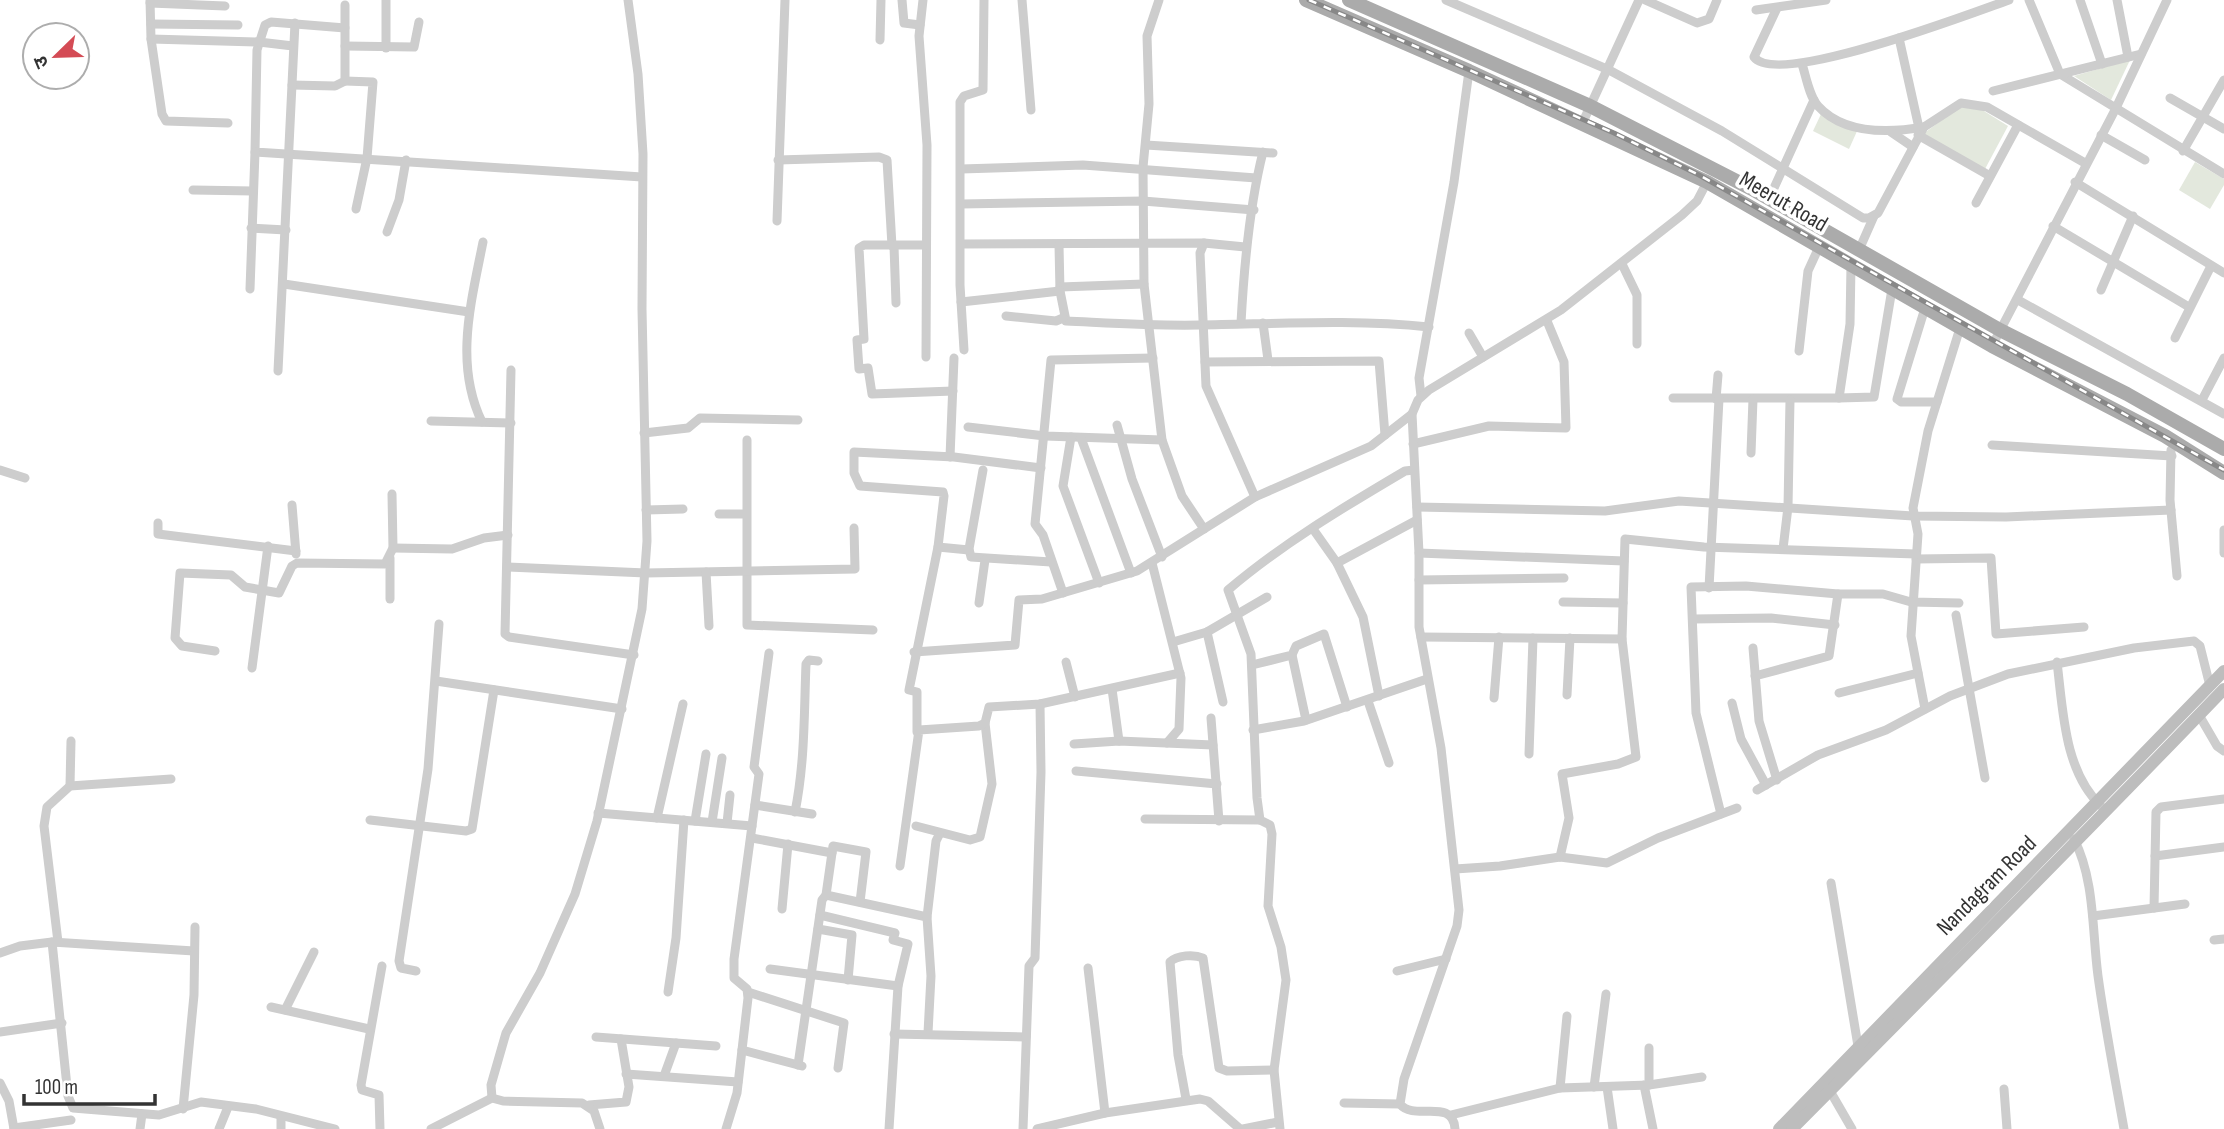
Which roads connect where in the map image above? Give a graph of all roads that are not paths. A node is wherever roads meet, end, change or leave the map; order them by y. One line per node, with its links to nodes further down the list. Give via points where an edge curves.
1 (386, 0): 39 (street)
2 (628, 0): 80 (street, via 638,74)
3 (785, 0): 72 (street)
4 (881, 0): 35 (street)
5 (902, 0): 30 (street, via 904,23)
6 (923, 0): 30 (street)
7 (984, 0): 76 (street, via 984,86 960,102)
8 (1022, 0): 55 (street)
9 (1159, 0): 65 (street, via 1147,36)
10 (1349, 0): 54 (main road, Meerut Road)
11 (1446, 0): 45 (street)
12 (1639, 0): 45 (street)
13 (1645, 0): 14 (street, via 1697,23 1709,19)
14 (1717, 0)
15 (1826, 0): 25 (street)
16 (2009, 0): 33 (street)
17 (2029, 0): 46 (street)
18 (2080, 0): 43 (street)
19 (2117, 0): 41 (street)
20 (2167, 0): 40 (street)
21 (1313, 1): 44 (main road, Meerut Road)
22 (150, 2): 24 (street); 29 (street)
23 (345, 5): 32 (street)
24 (225, 6)
25 (1777, 8): 26 (street); 42 (street, via 1755,59 1768,64)
26 (1756, 10)
27 (419, 22): 39 (street, via 414,47)
28 (295, 23): 32 (street); 36 (street, via 271,22 261,30); 37 (street)
29 (150, 24): 31 (street); 34 (street)
30 (920, 24): 103 (street, via 927,145)
31 (238, 25)
32 (345, 27): 38 (street)
33 (1899, 37): 42 (street); 61 (street)
34 (151, 39): 36 (street); 58 (street, via 166,121)
35 (880, 40)
36 (259, 42): 37 (street); 68 (street)
37 (293, 46): 49 (street)
38 (345, 46): 39 (street); 48 (street)
39 (386, 48)
40 (2141, 54): 41 (street); 56 (street)
41 (2128, 57): 43 (street)
42 (1802, 64): 52 (street)
43 (2102, 64): 46 (street)
44 (1469, 71): 59 (main road, Meerut Road); 133 (street)
45 (1609, 71): 54 (street); 77 (street)
46 (2060, 74): 50 (street); 56 (street)
47 (2224, 80): 53 (street)
48 (345, 81): 49 (street, via 335,86); 70 (street, via 373,82)
49 (292, 85): 69 (street)
50 (1993, 92)
51 (2170, 99): 57 (street)
52 (1814, 100): 63 (street, via 1846,123); 77 (street)
53 (2220, 100): 57 (street)
54 (1590, 106): 59 (street); 86 (main road, Meerut Road)
55 (1031, 110)
56 (2115, 110): 64 (street); 67 (street)
57 (2203, 118): 62 (street); 67 (street)
58 (228, 123)
59 (1582, 124): 82 (main road, Meerut Road)
60 (2018, 125): 61 (street, via 1968,102); 74 (street); 79 (street)
61 (1920, 130): 63 (street); 66 (street); 79 (street)
62 (2224, 130)
63 (1890, 132): 66 (street)
64 (2101, 135): 73 (street); 74 (street)
65 (1146, 145): 75 (street); 81 (street, via 1268,153)
66 (1913, 147): 92 (street)
67 (2183, 151): 78 (street)
68 (255, 152): 69 (street); 85 (street)
69 (290, 154): 70 (street); 97 (street)
70 (367, 158): 71 (street); 90 (street)
71 (406, 160): 80 (street); 98 (street)
72 (778, 160): 94 (street); 105 (street, via 887,160)
73 (2145, 160)
74 (2085, 163): 83 (street)
75 (1143, 167): 76 (street); 81 (street); 87 (street)
76 (961, 169): 89 (street)
77 (1783, 169): 86 (street); 92 (street, via 1863,218)
78 (2224, 174)
79 (1990, 176): 88 (street)
80 (642, 177): 169 (street)
81 (1256, 178): 91 (street)
82 (1707, 182): 107 (main road, Meerut Road); 110 (street, via 1697,201)
83 (2075, 182): 93 (street); 95 (street)
84 (192, 190): 85 (street)
85 (253, 191): 96 (street)
86 (1769, 199): 108 (main road, Meerut Road)
87 (1143, 201): 89 (street); 91 (street); 102 (street)
88 (1976, 203)
89 (961, 204): 101 (street)
90 (356, 209)
91 (1254, 210): 106 (street)
92 (1874, 216): 108 (street)
93 (2133, 216): 109 (street); 112 (street)
94 (777, 221)
95 (2053, 226): 109 (street); 120 (street)
96 (251, 228): 97 (street); 116 (street)
97 (286, 230): 114 (street)
98 (387, 232)
99 (483, 242): 125 (street)
100 (1204, 243): 102 (street); 106 (street); 132 (street, via 1200,253)
101 (961, 244): 104 (street); 121 (street)
102 (1142, 244): 104 (street); 115 (street)
103 (926, 245): 105 (street); 142 (street)
104 (1059, 245): 117 (street)
105 (893, 246): 122 (street); 152 (street, via 859,248 864,339 857,340 859,369 868,368 872,394)
106 (1245, 247): 129 (street)
107 (1819, 247): 111 (main road, Meerut Road); 141 (street, via 1808,271)
108 (1859, 250): 135 (main road, Meerut Road)
109 (2113, 260): 119 (street); 123 (street)
110 (1622, 264): 128 (street); 138 (street, via 1637,295)
111 (1851, 265): 118 (main road, Meerut Road); 155 (street, via 1850,324)
112 (2211, 266): 113 (street); 123 (street)
113 (2224, 273)
114 (284, 284): 125 (street); 150 (street)
115 (1144, 284): 117 (street); 131 (street)
116 (250, 289)
117 (1060, 289): 121 (street); 127 (street)
118 (1892, 289): 124 (main road, Meerut Road); 155 (street, via 1874,397)
119 (2101, 290)
120 (2018, 300): 135 (street); 159 (street)
121 (961, 302): 140 (street)
122 (896, 303)
123 (2189, 307): 137 (street)
124 (1925, 308): 134 (main road, Meerut Road); 160 (street, via 1897,399)
125 (469, 312): 165 (street, via 466,369)
126 (1006, 316): 127 (street)
127 (1063, 318): 131 (street)
128 (1547, 321): 143 (street); 177 (street, via 1564,362 1566,428 1489,426)
129 (1241, 323): 130 (street); 132 (street)
130 (1263, 323): 133 (street); 147 (street)
131 (1149, 326): 132 (street); 145 (street)
132 (1202, 326): 148 (street)
133 (1429, 327): 153 (street, via 1419,378)
134 (1960, 328): 139 (main road, Meerut Road); 160 (street)
135 (2000, 330): 139 (street); 180 (main road, Meerut Road)
136 (1469, 333): 143 (street)
137 (2175, 338)
138 (1637, 344)
139 (1992, 346): 179 (main road, Meerut Road)
140 (964, 350)
141 (1799, 351)
142 (926, 357)
143 (1483, 357): 153 (street)
144 (954, 358): 152 (street)
145 (1153, 358): 171 (street, via 1053,358); 176 (street)
146 (2224, 358): 159 (street)
147 (1268, 360): 148 (street); 170 (street, via 1379,361)
148 (1205, 362): 190 (street, via 1208,395)
149 (512, 370): 166 (street)
150 (278, 371)
151 (1718, 374): 156 (street)
152 (953, 391): 182 (street)
153 (1421, 396): 161 (street)
154 (1673, 398): 156 (street)
155 (1839, 398): 158 (street)
156 (1717, 399): 157 (street); 191 (street)
157 (1753, 399): 158 (street); 181 (street)
158 (1790, 400): 194 (street)
159 (2202, 400): 162 (street)
160 (1937, 402): 200 (street)
161 (1412, 414): 170 (street); 177 (street)
162 (2224, 414)
163 (798, 420): 169 (street, via 700,418 688,428)
164 (431, 421): 165 (street)
165 (482, 422): 166 (street)
166 (511, 423): 207 (street)
167 (1117, 425): 173 (street)
168 (968, 427): 171 (street)
169 (644, 433): 196 (street)
170 (1385, 435): 190 (street, via 1362,452)
171 (1045, 436): 172 (street); 183 (street)
172 (1071, 437): 174 (street); 234 (street, via 1063,486)
173 (1120, 437): 174 (street); 176 (street); 218 (street)
174 (1081, 438): 230 (street)
175 (747, 440): 199 (street)
176 (1163, 440): 204 (street, via 1182,496)
177 (1413, 444): 186 (street)
178 (1992, 445): 179 (street)
179 (2171, 448): 187 (main road, Meerut Road); 197 (street)
180 (2224, 449)
181 (1751, 453)
182 (950, 457): 183 (street); 210 (street, via 854,452 854,473 860,486 943,492)
183 (1041, 468): 222 (street, via 1035,524)
184 (0, 470): 188 (street)
185 (984, 470): 213 (street)
186 (1414, 470): 193 (street); 205 (street, via 1405,471)
187 (2224, 473)
188 (25, 478)
189 (392, 494): 211 (street)
190 (1255, 496): 204 (street)
191 (1713, 502): 193 (street, via 1679,501 1605,511); 194 (street); 208 (street)
192 (292, 505): 214 (street)
193 (1416, 506): 201 (street)
194 (1788, 507): 200 (street); 212 (street)
195 (682, 509): 196 (street)
196 (646, 510): 229 (street)
197 (2171, 510): 200 (street); 231 (street)
198 (719, 514): 199 (street)
199 (746, 514): 227 (street)
200 (1913, 516): 217 (street, via 1918,534)
201 (1417, 520): 215 (street); 225 (street)
202 (158, 523): 209 (street, via 156,531 162,535)
203 (853, 528): 227 (street, via 855,569)
204 (1204, 529): 218 (street)
205 (1313, 529): 225 (street); 247 (street, via 1228,590)
206 (2224, 530): 216 (street)
207 (508, 535): 211 (street, via 452,549); 226 (street)
208 (1710, 545): 212 (street); 221 (street, via 1625,539); 235 (street)
209 (268, 546): 214 (street); 236 (street)
210 (938, 547): 213 (street); 263 (street)
211 (393, 548): 219 (street)
212 (1783, 549): 217 (street)
213 (970, 550): 220 (street, via 971,557)
214 (296, 551): 224 (street)
215 (1419, 552): 221 (street); 233 (street)
216 (2224, 553)
217 (1916, 556): 242 (street); 252 (street, via 1991,558 1996,634)
218 (1162, 557): 223 (street)
219 (390, 558): 224 (street, via 380,565); 240 (street)
220 (985, 560): 222 (street); 243 (street)
221 (1624, 561): 244 (street)
222 (1051, 562): 237 (street)
223 (1152, 562): 230 (street); 260 (street)
224 (297, 563): 236 (street, via 282,592)
225 (1337, 563): 285 (street, via 1363,617)
226 (507, 567): 229 (street); 265 (street, via 506,636)
227 (746, 571): 228 (street); 253 (street, via 747,625)
228 (706, 572): 229 (street); 251 (street)
229 (646, 573): 265 (street)
230 (1131, 573): 234 (street)
231 (2177, 576)
232 (1564, 579): 233 (street)
233 (1419, 580): 256 (street)
234 (1099, 583): 237 (street)
235 (1709, 588): 238 (street, via 1746,586); 248 (street, via 1691,587)
236 (262, 591): 262 (street, via 245,587 231,575 178,575 174,638 182,646); 271 (street)
237 (1063, 593): 263 (street, via 1019,600 1015,645)
238 (1838, 594): 242 (street, via 1883,594); 250 (street)
239 (1267, 597): 247 (street)
240 (390, 600)
241 (1563, 602): 244 (street)
242 (1911, 602): 245 (street); 274 (street)
243 (979, 603)
244 (1623, 603): 259 (street)
245 (1959, 603)
246 (1956, 615): 280 (street)
247 (1238, 616): 254 (street); 270 (street)
248 (1693, 619): 250 (street, via 1771,618); 330 (street, via 1696,713)
249 (439, 624): 277 (street)
250 (1835, 625): 275 (street, via 1829,656)
251 (709, 626)
252 (2084, 626)
253 (873, 630)
254 (1207, 632): 260 (street); 289 (street)
255 (1499, 637): 256 (street); 257 (street); 287 (street)
256 (1421, 638): 276 (street)
257 (1533, 638): 258 (street); 309 (street)
258 (1570, 638): 259 (street); 284 (street)
259 (1622, 639): 350 (street, via 1636,757 1562,774 1569,818)
260 (1173, 642): 273 (street)
261 (1753, 648): 275 (street)
262 (215, 651)
263 (914, 652): 301 (street, via 909,690 917,692)
264 (769, 653): 324 (street, via 754,767 759,774)
265 (634, 655): 294 (street)
266 (1292, 655): 270 (street); 293 (street, via 1296,646 1324,634); 298 (street)
267 (818, 661): 327 (street, via 806,664 805,736)
268 (1066, 662): 286 (street)
269 (2057, 662): 278 (street, via 2194,641 2200,646); 280 (street); 325 (street, via 2077,773 2085,790)
270 (1252, 665): 300 (street)
271 (252, 668)
272 (2224, 671): 278 (street, Nandagram Road)
273 (1180, 673): 279 (street); 304 (street, via 1180,729)
274 (1918, 673): 283 (street); 295 (street)
275 (1755, 676): 315 (street, via 1761,730)
276 (1427, 679): 285 (street); 352 (street, via 1441,748)
277 (436, 681): 282 (street); 342 (street)
278 (2210, 686): 325 (street, Nandagram Road)
279 (1112, 688): 286 (street); 303 (street)
280 (1967, 688): 295 (street); 313 (street)
281 (2224, 689): 296 (street, Nandagram Road)
282 (494, 690): 294 (street); 342 (street, via 472,829)
283 (1839, 693)
284 (1567, 695)
285 (1379, 696): 288 (street)
286 (1074, 697): 292 (street)
287 (1494, 698)
288 (1368, 701): 293 (street); 311 (street)
289 (1223, 702)
290 (1732, 703): 319 (street, via 1741,739)
291 (683, 704): 331 (street)
292 (1040, 704): 299 (street, via 988,707); 393 (street, via 1035,958 1029,966)
293 (1347, 707): 298 (street)
294 (622, 709): 328 (street)
295 (1925, 709): 315 (street, via 1886,730 1818,755)
296 (2199, 715): 307 (street); 325 (street, Nandagram Road)
297 (1211, 718): 306 (street)
298 (1306, 720): 300 (street)
299 (985, 723): 301 (street); 343 (street, via 992,784 980,837)
300 (1253, 730): 335 (street)
301 (917, 732): 351 (street)
302 (71, 741): 320 (street)
303 (1119, 741): 304 (street); 305 (street)
304 (1167, 743): 306 (street)
305 (1074, 744)
306 (1213, 745): 318 (street)
307 (2224, 751)
308 (706, 754): 316 (street)
309 (1529, 754)
310 (722, 758): 317 (street)
311 (1389, 763)
312 (1076, 771): 318 (street)
313 (1984, 778)
314 (171, 779): 320 (street)
315 (1777, 780): 319 (street)
316 (702, 781): 317 (street); 336 (street)
317 (718, 783): 338 (street)
318 (1217, 784): 337 (street)
319 (1766, 785): 321 (street)
320 (70, 786): 366 (street, via 51,801 45,814)
321 (1756, 790)
322 (730, 794): 339 (street)
323 (2224, 799): 349 (street, via 2159,808)
324 (755, 805): 327 (street); 340 (street)
325 (2101, 806): 344 (street, Nandagram Road)
326 (1737, 808): 330 (street)
327 (795, 811): 329 (street)
328 (598, 813): 331 (street); 413 (street, via 575,894 540,973 506,1032 491,1085)
329 (812, 814)
330 (1721, 814): 350 (street, via 1607,863)
331 (657, 818): 334 (street)
332 (1145, 819): 337 (street)
333 (370, 820): 342 (street)
334 (684, 820): 336 (street); 379 (street)
335 (1260, 820): 337 (street); 401 (street, via 1272,828 1268,906 1286,980)
336 (695, 821): 338 (street)
337 (1219, 821)
338 (712, 822): 339 (street)
339 (727, 824): 340 (street)
340 (752, 826): 345 (street)
341 (916, 826): 343 (street)
342 (418, 827): 374 (street, via 398,961 401,968)
343 (939, 835): 361 (street)
344 (2072, 836): 360 (street); 382 (street, Nandagram Road)
345 (752, 838): 346 (street); 380 (street, via 733,973)
346 (788, 844): 348 (street); 358 (street)
347 (2224, 847): 349 (street)
348 (832, 853): 354 (street); 355 (street, via 833,846 865,849)
349 (2155, 856): 357 (street)
350 (1560, 857): 352 (street)
351 (900, 866)
352 (1455, 869): 370 (street, via 1458,918)
353 (1831, 883): 397 (street)
354 (826, 895): 355 (street); 359 (street)
355 (860, 902): 361 (street)
356 (2186, 904): 357 (street)
357 (2154, 908): 360 (street)
358 (782, 909)
359 (820, 915): 362 (street); 364 (street)
360 (2093, 916): 447 (street)
361 (927, 917): 390 (street)
362 (847, 921): 365 (street); 378 (street, via 895,933 893,940 908,944)
363 (195, 927): 367 (street)
364 (818, 929): 365 (street); 376 (street)
365 (844, 933): 377 (street, via 852,935)
366 (55, 942): 367 (street); 369 (street); 387 (street)
367 (194, 951): 420 (street)
368 (314, 952): 384 (street)
369 (0, 953)
370 (1446, 959): 375 (street); 416 (street, via 1404,1079)
371 (382, 966): 388 (street)
372 (1088, 968): 421 (street)
373 (770, 969): 376 (street)
374 (416, 971)
375 (1397, 971)
376 (813, 975): 377 (street); 385 (street)
377 (848, 980): 378 (street)
378 (898, 986): 391 (street)
379 (668, 992)
380 (748, 992): 385 (street); 399 (street)
381 (1606, 994): 408 (street)
382 (1912, 1000): 397 (street, Nandagram Road); 412 (street, Nandagram Road)
383 (271, 1007): 384 (street)
384 (285, 1010): 388 (street)
385 (807, 1011): 399 (street, via 801,1065); 400 (street, via 844,1023)
386 (1567, 1016): 410 (street)
387 (62, 1023): 389 (street); 419 (street)
388 (369, 1029): 432 (street, via 361,1085 362,1090 379,1096)
389 (0, 1032)
390 (928, 1033): 391 (street); 393 (street, via 954,1038)
391 (894, 1034): 436 (street)
392 (596, 1037): 394 (street)
393 (1026, 1037): 437 (street)
394 (621, 1039): 395 (street); 402 (street)
395 (676, 1044): 396 (street); 403 (street)
396 (716, 1046)
397 (1858, 1046): 443 (street, Nandagram Road)
398 (1648, 1048): 407 (street)
399 (742, 1050): 405 (street)
400 (838, 1068)
401 (1274, 1070): 414 (street, via 1219,1068 1203,958 1174,958 1170,962 1173,1003); 426 (street)
402 (626, 1074): 403 (street); 417 (street, via 626,1102)
403 (664, 1076): 405 (street)
404 (1702, 1077): 407 (street)
405 (738, 1082): 435 (street)
406 (0, 1083): 427 (street)
407 (1646, 1085): 409 (street); 442 (street)
408 (1594, 1087): 409 (street); 410 (street)
409 (1607, 1087): 441 (street)
410 (1560, 1088): 423 (street)
411 (2004, 1089): 446 (street)
412 (1830, 1091): 444 (street, Nandagram Road); 445 (street)
413 (492, 1098): 417 (street); 433 (street)
414 (1186, 1099): 421 (street); 439 (street, via 1208,1101)
415 (1344, 1103): 416 (street)
416 (1400, 1104): 423 (street, via 1408,1110)
417 (589, 1105): 434 (street)
418 (228, 1107): 420 (street, via 196,1102); 424 (street); 429 (street)
419 (73, 1108): 422 (street); 425 (street)
420 (183, 1109): 422 (street)
421 (1105, 1113): 438 (street)
422 (142, 1114): 428 (street)
423 (1451, 1115): 440 (street)
424 (281, 1117): 430 (street); 431 (street)
425 (70, 1124): 427 (street)
426 (1279, 1126): 439 (street)
427 (14, 1129)
428 (140, 1129)
429 (219, 1129)
430 (281, 1129)
431 (335, 1129)
432 (380, 1129)
433 (431, 1129)
434 (600, 1129)
435 (726, 1129)
436 (889, 1129)
437 (1023, 1129)
438 (1037, 1129)
439 (1241, 1129)
440 (1455, 1129)
441 (1612, 1129)
442 (1653, 1129)
443 (1779, 1129)
444 (1793, 1129)
445 (1852, 1129)
446 (2007, 1129)
447 (2124, 1129)

